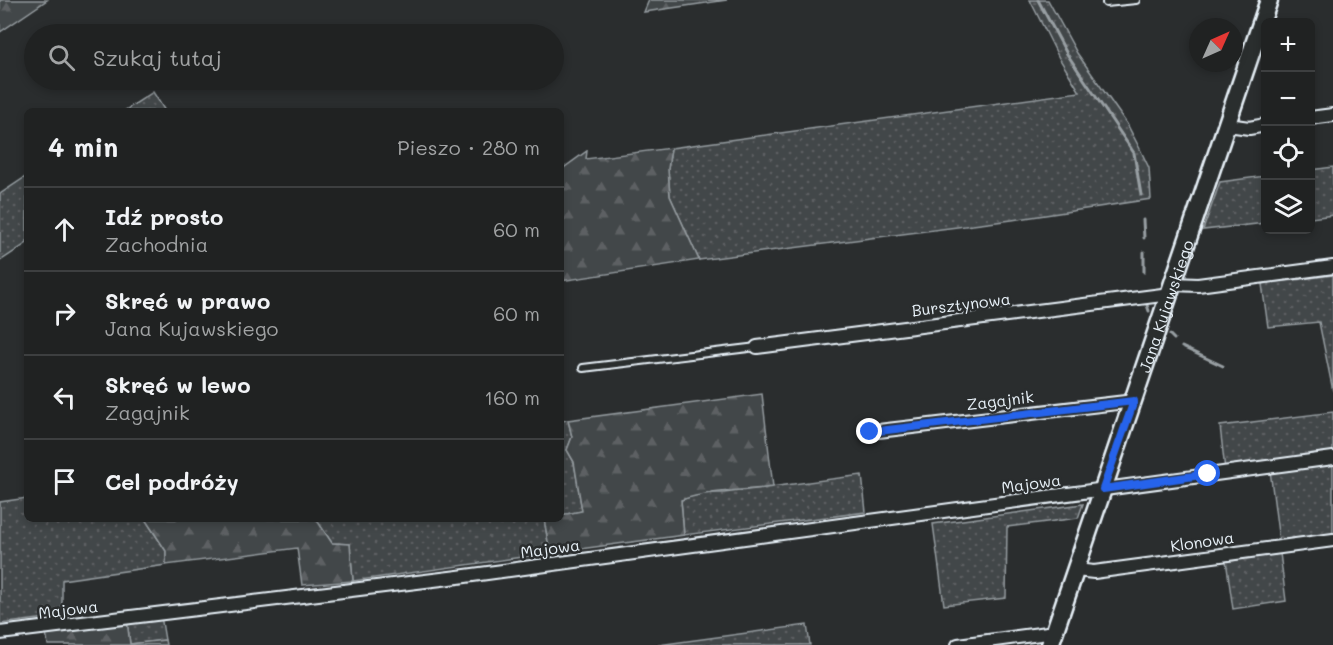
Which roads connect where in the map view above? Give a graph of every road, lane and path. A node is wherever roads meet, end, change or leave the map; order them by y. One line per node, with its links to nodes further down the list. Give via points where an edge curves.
1 (1136, 0): 3 (lane)
2 (1269, 0): 6 (main road, Jana Kujawskiego)
3 (1106, 3)
4 (1333, 115): 5 (street)
5 (1315, 117)
6 (1228, 125): 7 (street); 9 (main road, Jana Kujawskiego)
7 (1261, 126)
8 (1333, 267): 9 (street, Bursztynowa)
9 (1172, 289): 10 (street, Bursztynowa); 12 (main road, Jana Kujawskiego)
10 (757, 346): 11 (lane)
11 (583, 368)
12 (1134, 401): 13 (street, Zagajnik); 15 (main road, Jana Kujawskiego)
13 (870, 432)
14 (1333, 458): 15 (street, Majowa)
15 (1103, 489): 17 (main road, Jana Kujawskiego); 18 (street, Majowa, via 458,577)
16 (1333, 540): 17 (street, Klonowa, via 1094,572)
17 (1076, 570): 19 (main road, Jana Kujawskiego)
18 (0, 633)
19 (1052, 638): 20 (street)
20 (958, 645)

